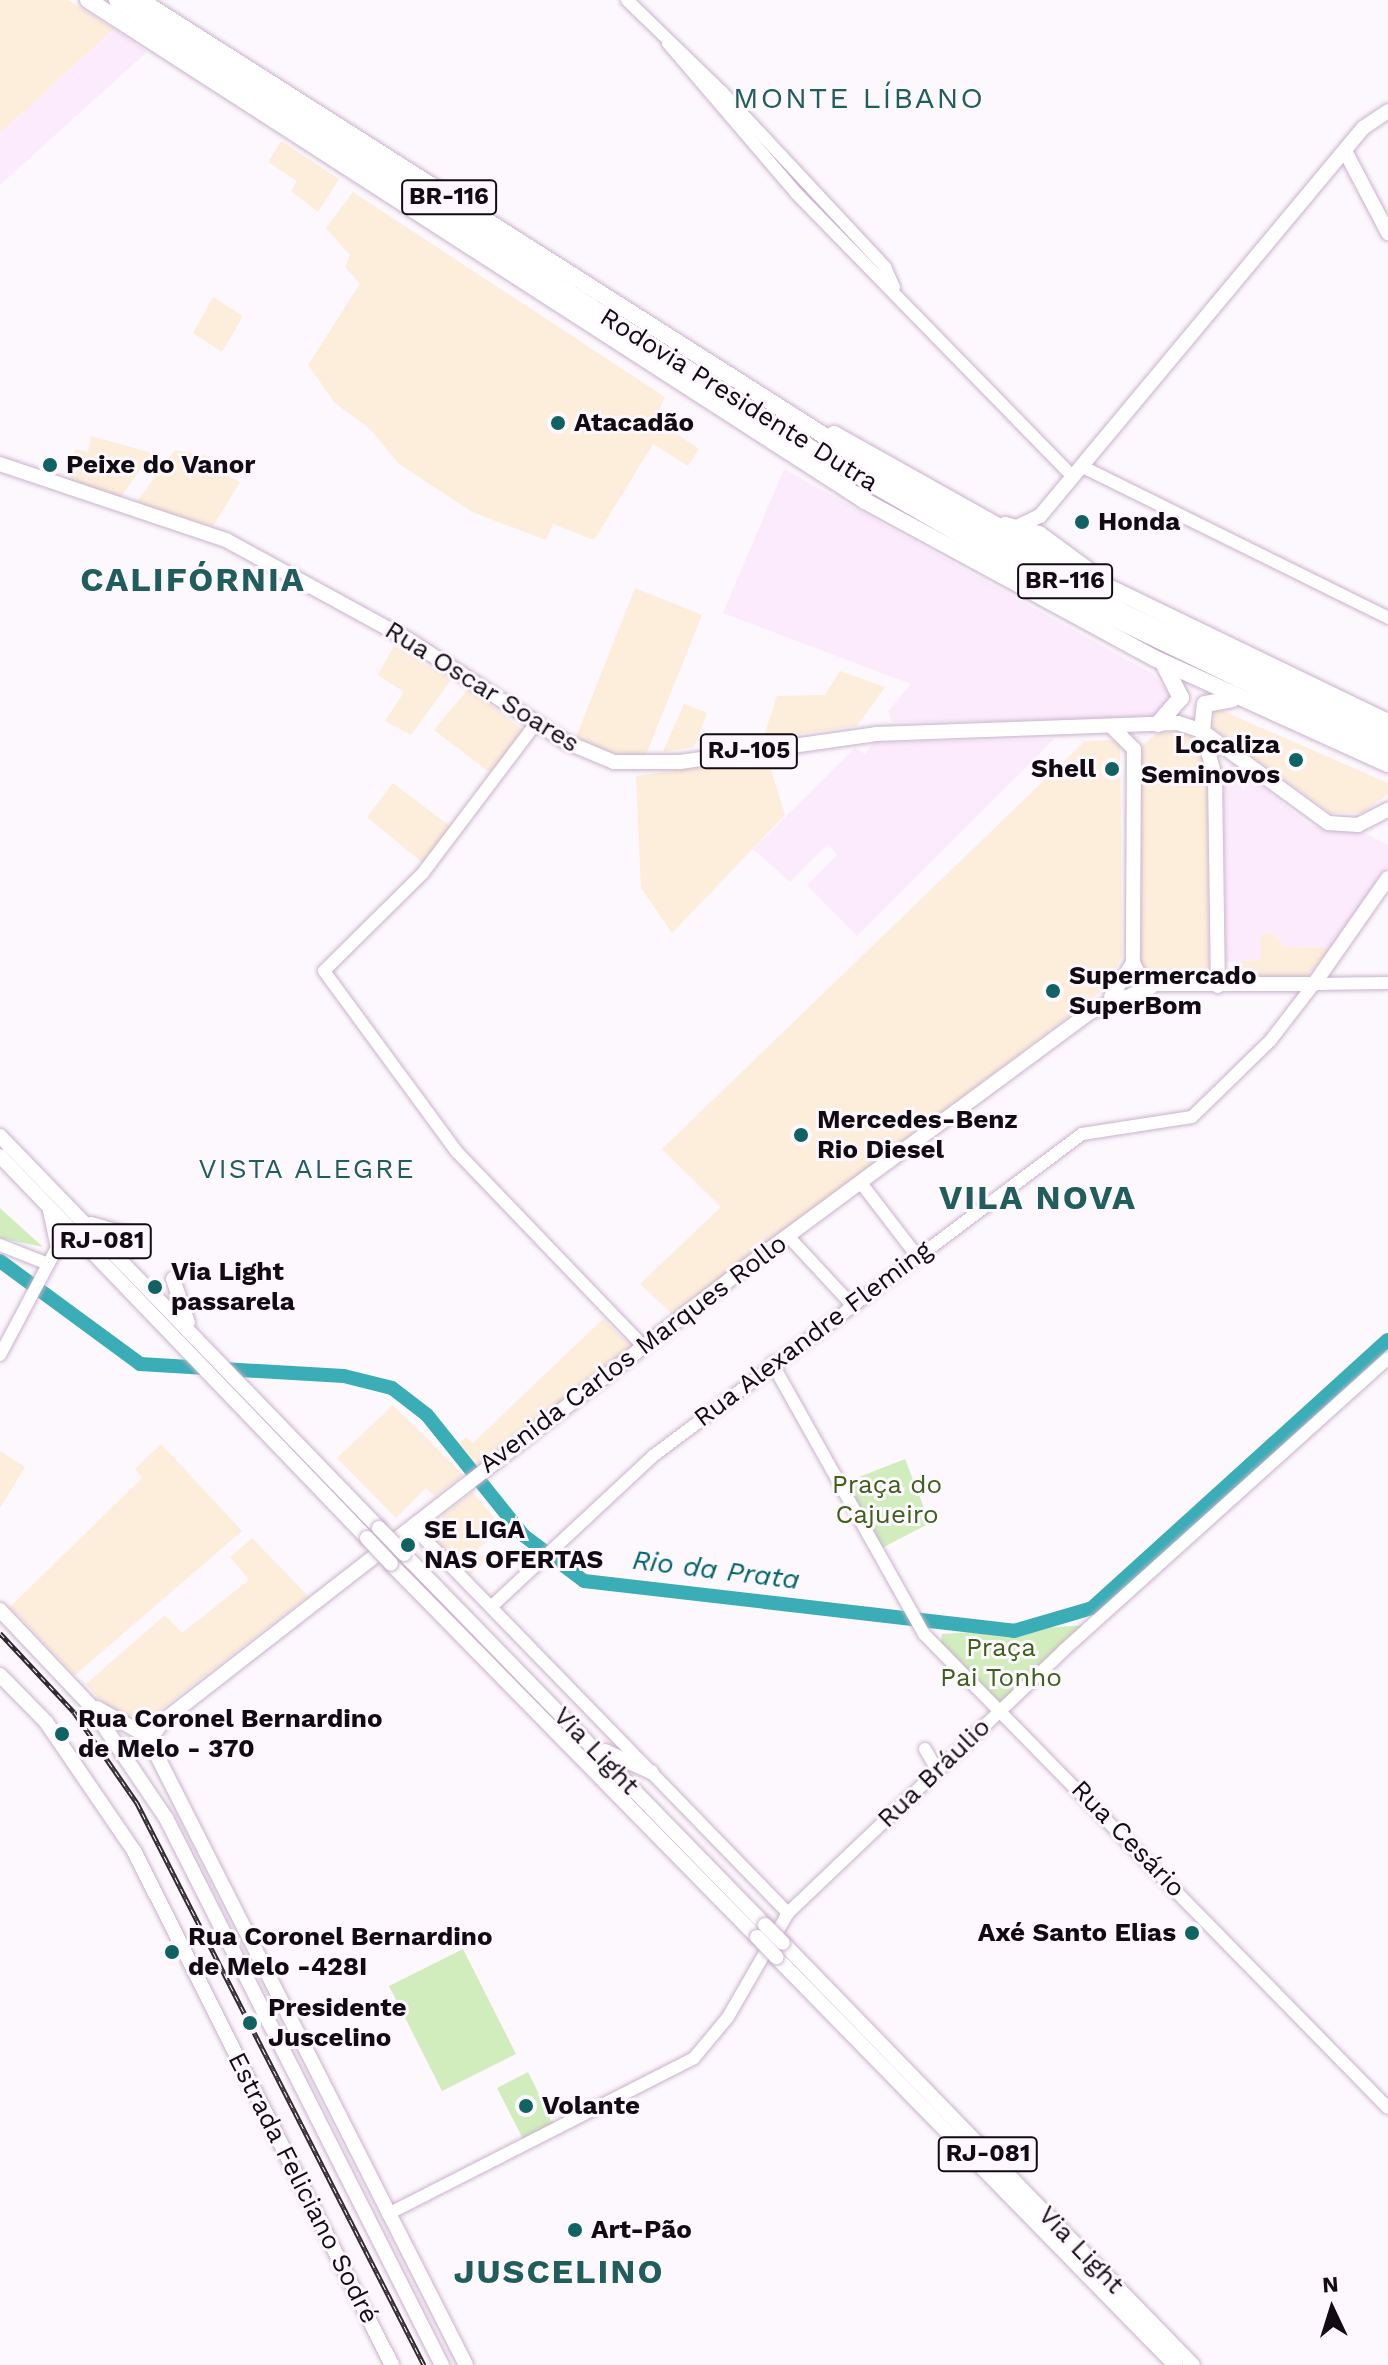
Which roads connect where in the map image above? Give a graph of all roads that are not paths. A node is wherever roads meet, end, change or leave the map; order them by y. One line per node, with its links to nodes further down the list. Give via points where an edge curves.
1 (88, 0): 17 (highway, BR-116, via 786,452)
2 (117, 0): 26 (highway, Rodovia Presidente Dutra / BR-116, via 812,449 1059,592)
3 (140, 0): 8 (highway, Rodovia Presidente Dutra / BR-116)
4 (627, 0): 10 (street, via 885,267 894,287)
5 (1388, 111): 6 (main road)
6 (1345, 151): 7 (main road); 10 (main road)
7 (1388, 233)
8 (758, 395): 12 (highway, BR-116); 24 (highway, Rodovia Presidente Dutra / BR-116, via 1050,572)
9 (0, 464): 19 (main road, Rua Oscar Soares / RJ-105, via 226,540 409,640)
10 (1077, 472): 11 (main road); 16 (street)
11 (1040, 516): 13 (main road); 14 (main road)
12 (988, 520): 13 (highway); 15 (highway, BR-116)
13 (1017, 527): 14 (highway)
14 (1039, 534): 15 (highway)
15 (1100, 583): 20 (highway, BR-116)
16 (1388, 618)
17 (1154, 658): 18 (highway, BR-116); 21 (highway, via 1180,690 1175,711)
18 (1252, 705): 23 (highway, via 1210,699 1200,714); 27 (highway, BR-116)
19 (537, 722): 22 (main road, Rua Oscar Soares / RJ-105, via 586,752 638,764 876,734); 51 (street, via 416,882 324,971 457,1152)
20 (1388, 722)
21 (1158, 724): 22 (main road, Rua Oscar Soares / RJ-105); 23 (main road, Rua Oscar Soares / RJ-105); 25 (main road)
22 (1110, 726): 25 (main road)
23 (1202, 731): 28 (main road, Rua Oscar Soares / RJ-105, via 1328,823 1358,825); 33 (main road, via 1215,776)
24 (1388, 737)
25 (1134, 749): 30 (main road)
26 (1388, 751)
27 (1388, 764)
28 (1388, 810)
29 (1388, 878): 32 (main road, Rua Alexandre Fleming)
30 (1133, 963): 34 (main road, via 1138,980); 35 (main road, Avenida Carlos Marques Rollo)
31 (1388, 983): 32 (street)
32 (1314, 984): 33 (main road, Avenida Carlos Marques Rollo); 46 (street, Rua Alexandre Fleming, via 1195,1116 1088,1130)
33 (1218, 986): 34 (main road, Avenida Carlos Marques Rollo)
34 (1151, 987): 35 (main road, Avenida Carlos Marques Rollo)
35 (1111, 998): 38 (main road, Avenida Carlos Marques Rollo)
36 (0, 1136): 40 (main road, Via Light / RJ-081)
37 (0, 1156): 39 (main road, Via Light / RJ-081)
38 (861, 1183): 42 (main road, Avenida Carlos Marques Rollo); 46 (street)
39 (46, 1203): 44 (street); 45 (main road, Via Light / RJ-081)
40 (72, 1211): 41 (main road, via 103,1230); 50 (main road, Via Light / RJ-081)
41 (129, 1235)
42 (788, 1236): 49 (street); 51 (main road, Avenida Carlos Marques Rollo)
43 (0, 1245): 47 (street)
44 (57, 1248): 45 (street, via 71,1243); 47 (street)
45 (94, 1252): 50 (main road, Via Light / RJ-081)
46 (917, 1256): 49 (street, Rua Alexandre Fleming)
47 (46, 1267): 52 (street)
48 (173, 1279): 50 (main road)
49 (851, 1304): 54 (street, Rua Alexandre Fleming)
50 (198, 1345): 55 (main road, Via Light / RJ-081)
51 (644, 1347): 56 (main road, Avenida Carlos Marques Rollo)
52 (0, 1355)
53 (1388, 1358): 61 (street, Rua Bráulio)
54 (772, 1363): 57 (street, Rua Alexandre Fleming, via 637,1469); 61 (street, Rua Cesário, via 918,1625)
55 (232, 1384): 62 (main road, Via Light / RJ-081, bridge); 69 (main road, Via Light / RJ-081, bridge, via 391,1564)
56 (412, 1526): 57 (street); 63 (main road, Avenida Carlos Marques Rollo)
57 (491, 1607): 67 (street)
58 (0, 1610): 60 (main road)
59 (0, 1675): 73 (main road, Estrada Feliciano Sodré, via 46,1722 111,1812)
60 (89, 1704): 63 (main road); 65 (main road)
61 (1001, 1709): 66 (street, Rua Bráulio); 71 (street, Rua Cesário)
62 (576, 1731): 67 (main road, via 628,1766); 69 (main road, Via Light / RJ-081)
63 (143, 1736): 65 (main road, Avenida Carlos Marques Rollo, via 123,1732); 65 (main road, via 141,1757); 72 (main road)
64 (925, 1749): 66 (street)
65 (122, 1751): 74 (main road, via 188,1860)
66 (937, 1770): 68 (street, Rua Bráulio)
67 (651, 1772): 68 (street)
68 (788, 1913): 72 (street, Rua Bráulio, via 728,2017 694,2058)
69 (761, 1931): 70 (main road, Via Light / RJ-081, bridge)
70 (780, 1950): 76 (main road, Via Light / RJ-081); 77 (main road, Via Light / RJ-081)
71 (1388, 2108)
72 (388, 2214): 75 (main road)
73 (392, 2365)
74 (442, 2365)
75 (466, 2365)
76 (1175, 2365)
77 (1193, 2365)

